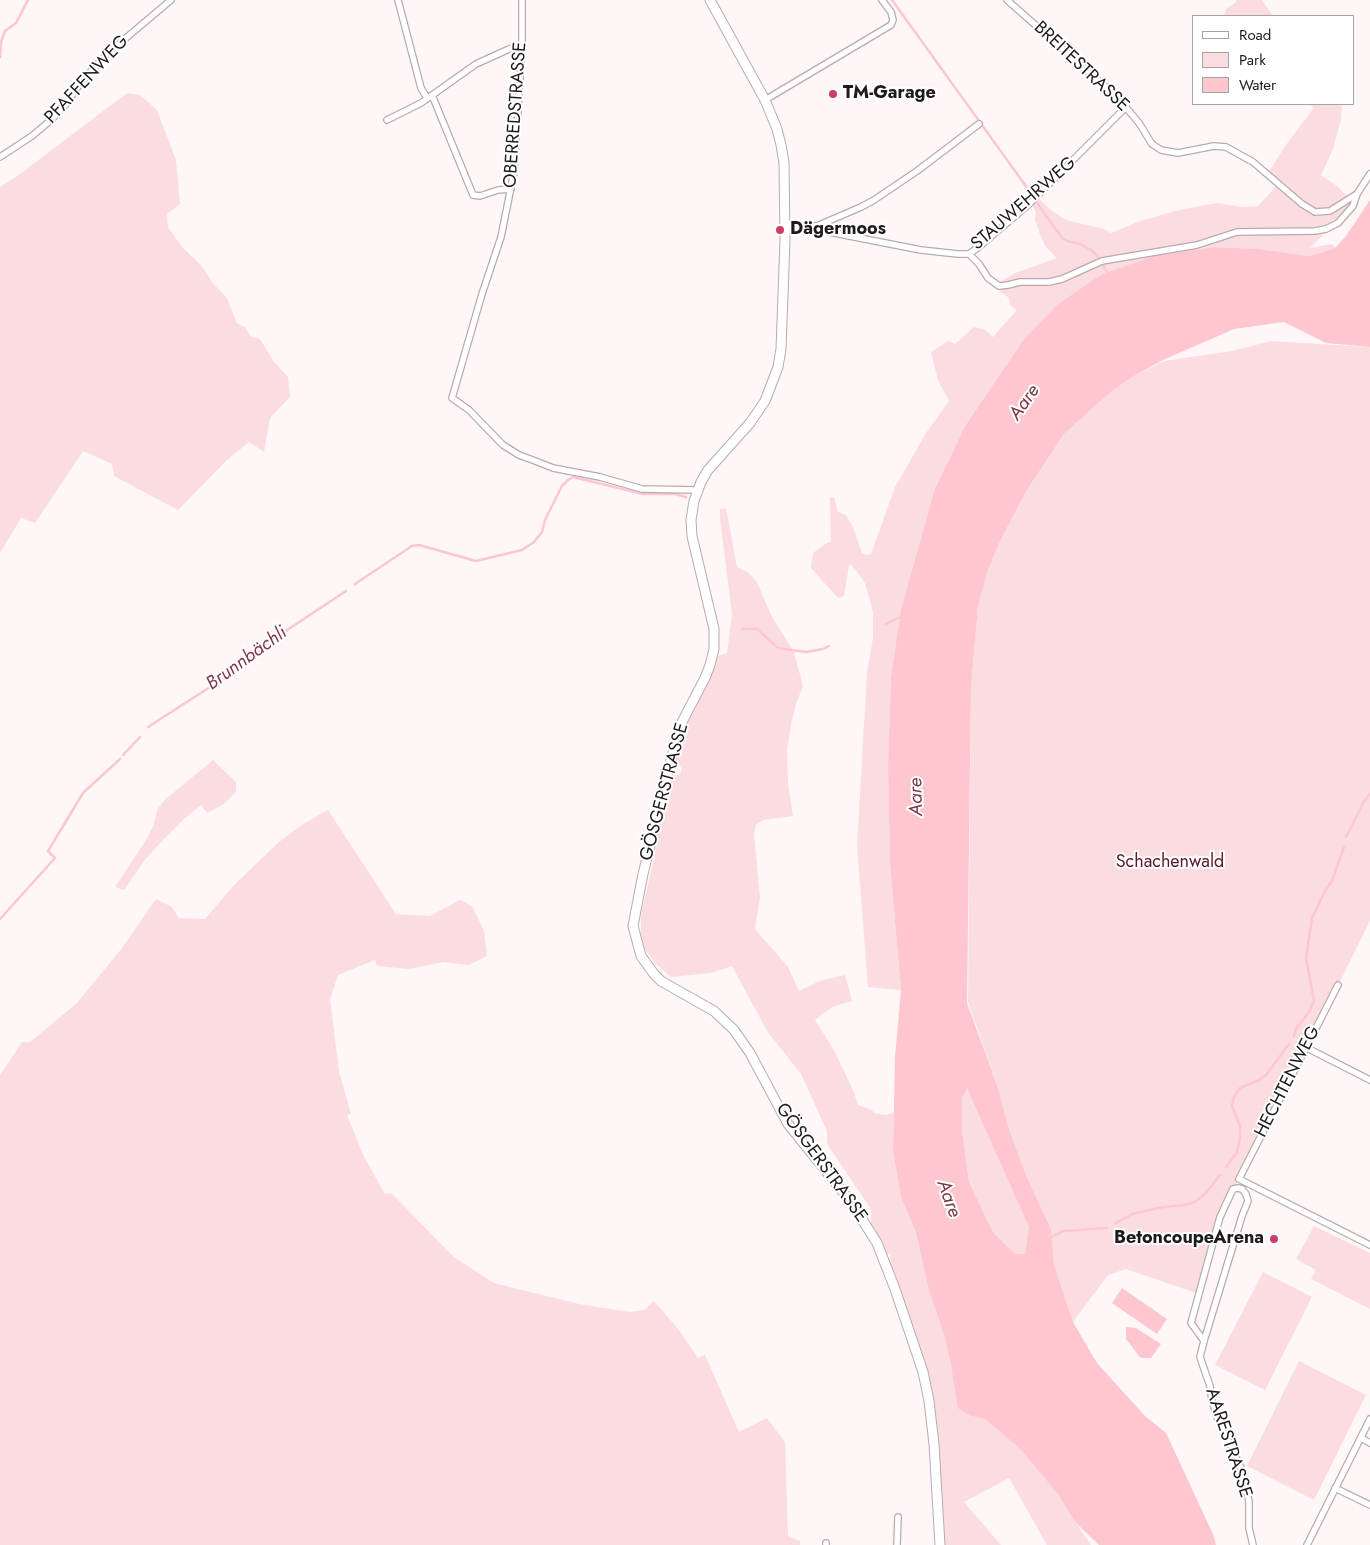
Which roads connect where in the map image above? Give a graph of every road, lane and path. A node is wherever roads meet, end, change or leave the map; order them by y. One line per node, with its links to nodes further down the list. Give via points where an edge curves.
1 (171, 0): 13 (street, PFAFFENWEG, via 107,54 51,120)
2 (398, 0): 8 (street, via 421,88)
3 (522, 0): 7 (street, OBERREDSTRASSE)
4 (710, 0): 9 (main road, GÖSGERSTRASSE)
5 (882, 0): 9 (street, via 891,12 891,26)
6 (1007, 0): 10 (street, BREITESTRASSE)
7 (522, 45): 8 (street, via 476,64); 15 (street, OBERREDSTRASSE, via 516,157)
8 (430, 97): 11 (street); 15 (street, via 447,129 472,193 480,196)
9 (765, 100): 17 (main road, GÖSGERSTRASSE, via 777,129 784,163)
10 (1126, 108): 16 (street, BREITESTRASSE, via 1152,144 1161,150 1178,153 1226,147 1253,162 1316,212 1330,211); 19 (street, STAUWEHRWEG, via 1028,206)
11 (387, 120)
12 (979, 124): 18 (street, via 874,200)
13 (0, 157)
14 (1370, 174): 16 (street)
15 (511, 189): 20 (street, OBERREDSTRASSE, via 498,246 452,398 469,410 503,445 519,455 554,468 642,489)
16 (1357, 194): 19 (street, via 1356,201 1338,223 1326,228 1315,231 1237,232 1196,245 1100,262 1049,282 999,286 988,278)
17 (784, 226): 18 (street, STAUWEHRWEG); 20 (main road, GÖSGERSTRASSE, via 778,367 759,411 708,470)
18 (817, 226): 19 (street, STAUWEHRWEG, via 829,232 921,250)
19 (969, 254)
20 (697, 490): 33 (main road, GÖSGERSTRASSE, via 691,512 692,536 714,629 714,650 705,678 682,722 670,765 634,918 637,945 640,956 661,981 714,1010 734,1030 788,1124 838,1184 869,1229 884,1260 915,1345 929,1401)
21 (1338, 985): 22 (street, HECHTENWEG)
22 (1307, 1048): 23 (street); 24 (street, HECHTENWEG, via 1239,1179)
23 (1370, 1080)
24 (1370, 1245)
25 (1204, 1341): 25 (street, AARESTRASSE, via 1248,1201 1246,1194 1238,1188 1234,1189 1220,1217 1191,1323); 34 (street, AARESTRASSE, via 1200,1357 1218,1419 1241,1468 1249,1502)
26 (1370, 1419): 27 (street)
27 (1361, 1438): 28 (street); 29 (street)
28 (1370, 1442)
29 (1336, 1488): 30 (street); 35 (street)
30 (1370, 1505)
31 (898, 1516): 32 (street)
32 (897, 1545)
33 (940, 1545)
34 (1253, 1545)
35 (1307, 1545)

